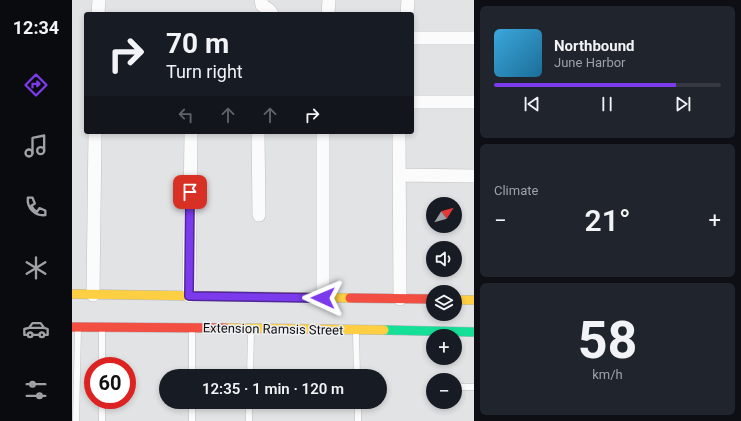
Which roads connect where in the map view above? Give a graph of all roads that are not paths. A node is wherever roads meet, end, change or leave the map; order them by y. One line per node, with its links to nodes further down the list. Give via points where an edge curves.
1 (99, 0): 5 (street)
2 (261, 0): 6 (street, via 262,5)
3 (329, 0): 7 (street)
4 (408, 0): 8 (street)
5 (98, 12)
6 (270, 12)
7 (328, 12)
8 (407, 12)
9 (414, 38): 10 (street)
10 (474, 38)
11 (414, 102): 12 (street)
12 (474, 102)
13 (95, 134): 22 (street)
14 (191, 134): 23 (street)
15 (258, 134): 20 (street)
16 (323, 134): 24 (street)
17 (399, 134): 18 (street)
18 (399, 174): 19 (street); 25 (street)
19 (474, 176)
20 (259, 215)
21 (72, 294): 22 (main road)
22 (94, 295): 23 (main road)
23 (189, 296): 24 (main road)
24 (323, 298): 25 (main road)
25 (400, 299): 26 (main road)
26 (426, 299)
27 (462, 300): 28 (main road)
28 (474, 300)
29 (75, 327): 30 (main road, Extension Ramsis Street); 45 (lane)
30 (102, 327): 31 (main road, Extension Ramsis Street); 35 (lane)
31 (192, 327): 32 (main road, Extension Ramsis Street); 36 (lane)
32 (251, 329): 33 (main road, Extension Ramsis Street); 37 (lane)
33 (356, 331): 34 (main road, Extension Ramsis Street); 38 (lane)
34 (474, 332)
35 (102, 357)
36 (192, 369)
37 (250, 369)
38 (357, 369)
39 (462, 387): 40 (lane)
40 (474, 387)
41 (102, 409): 46 (lane)
42 (192, 409): 47 (lane)
43 (249, 409): 48 (lane)
44 (358, 409): 49 (lane)
45 (76, 421)
46 (102, 421)
47 (192, 421)
48 (249, 421)
49 (358, 421)

